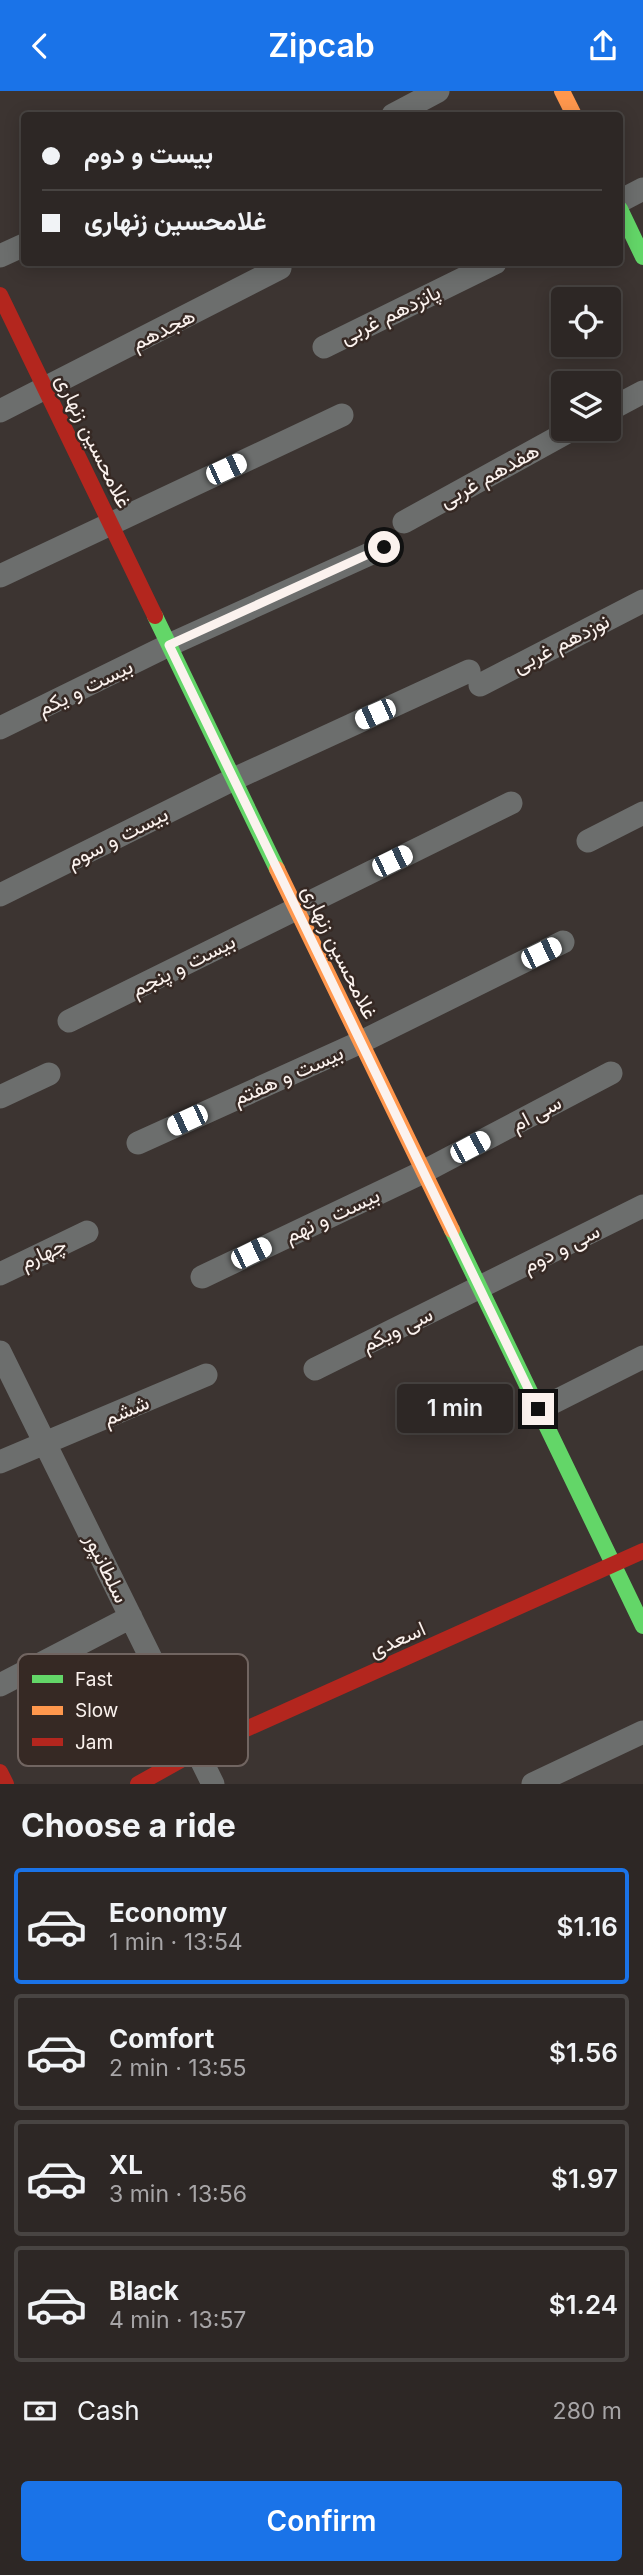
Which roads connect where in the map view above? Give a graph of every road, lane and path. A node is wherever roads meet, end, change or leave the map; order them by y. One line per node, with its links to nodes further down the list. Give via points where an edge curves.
1 (438, 91): 3 (street)
2 (562, 91): 4 (street)
3 (399, 112)
4 (572, 112)
5 (643, 189): 6 (street)
6 (623, 199)
7 (623, 215): 10 (street)
8 (21, 246): 9 (street)
9 (0, 256)
10 (643, 257)
11 (489, 266): 14 (street, پانزدهم غربی)
12 (280, 268): 15 (street, هجدهم)
13 (0, 295): 15 (street, غلامحسین زنهاری)
14 (324, 347)
15 (45, 389): 18 (street, هجدهم); 22 (street, غلامحسین زنهاری)
16 (643, 391): 17 (street)
17 (621, 403)
18 (0, 411)
19 (342, 415): 22 (street)
20 (551, 441): 21 (street, هفدهم غربی)
21 (404, 522)
22 (110, 523): 24 (street); 26 (street, غلامحسین زنهاری)
23 (384, 547): 26 (street, بیست و یکم)
24 (0, 576)
25 (643, 601): 28 (street, نوزدهم غربی)
26 (169, 645): 27 (street, بیست و یکم); 28 (street, غلامحسین زنهاری)
27 (0, 728)
28 (234, 779): 32 (street, بیست و سوم); 33 (street, غلامحسین زنهاری)
29 (511, 803): 33 (street, بیست و پنجم)
30 (643, 813): 31 (street)
31 (588, 841)
32 (0, 895)
33 (296, 908): 35 (street, بیست و پنجم); 36 (street, غلامحسین زنهاری)
34 (563, 942): 36 (street, بیست و هفتم)
35 (69, 1021)
36 (361, 1042): 40 (street, بیست و هفتم); 41 (street, غلامحسین زنهاری)
37 (611, 1073): 41 (street, سی ام)
38 (49, 1074): 39 (street)
39 (0, 1097)
40 (138, 1143)
41 (423, 1172): 45 (street, بیست و نهم); 46 (street, غلامحسین زنهاری)
42 (643, 1206): 46 (street, سی و دوم)
43 (87, 1232): 44 (street, چهارم)
44 (0, 1274)
45 (202, 1277)
46 (480, 1289): 49 (street, سی ویکم); 51 (street, غلامحسین زنهاری)
47 (0, 1352): 52 (street, سلطانپور)
48 (643, 1357): 51 (street)
49 (315, 1369)
50 (206, 1375): 52 (street, ششم)
51 (538, 1409): 55 (street, غلامحسین زنهاری)
52 (46, 1444): 53 (street, ششم); 56 (street, سلطانپور)
53 (0, 1462)
54 (643, 1551): 55 (street, اسعدی)
55 (614, 1566): 57 (street, غلامحسین زنهاری); 62 (street, اسعدی)
56 (131, 1616): 58 (street); 59 (street, سلطانپور)
57 (643, 1626)
58 (59, 1654)
59 (150, 1654)
60 (18, 1676): 61 (street)
61 (0, 1685)
62 (248, 1728)
63 (643, 1731): 70 (street)
64 (170, 1766): 68 (street, اسعدی)
65 (204, 1766): 69 (street, سلطانپور)
66 (0, 1772): 67 (street)
67 (6, 1784)
68 (138, 1784)
69 (213, 1784)
70 (533, 1784)

